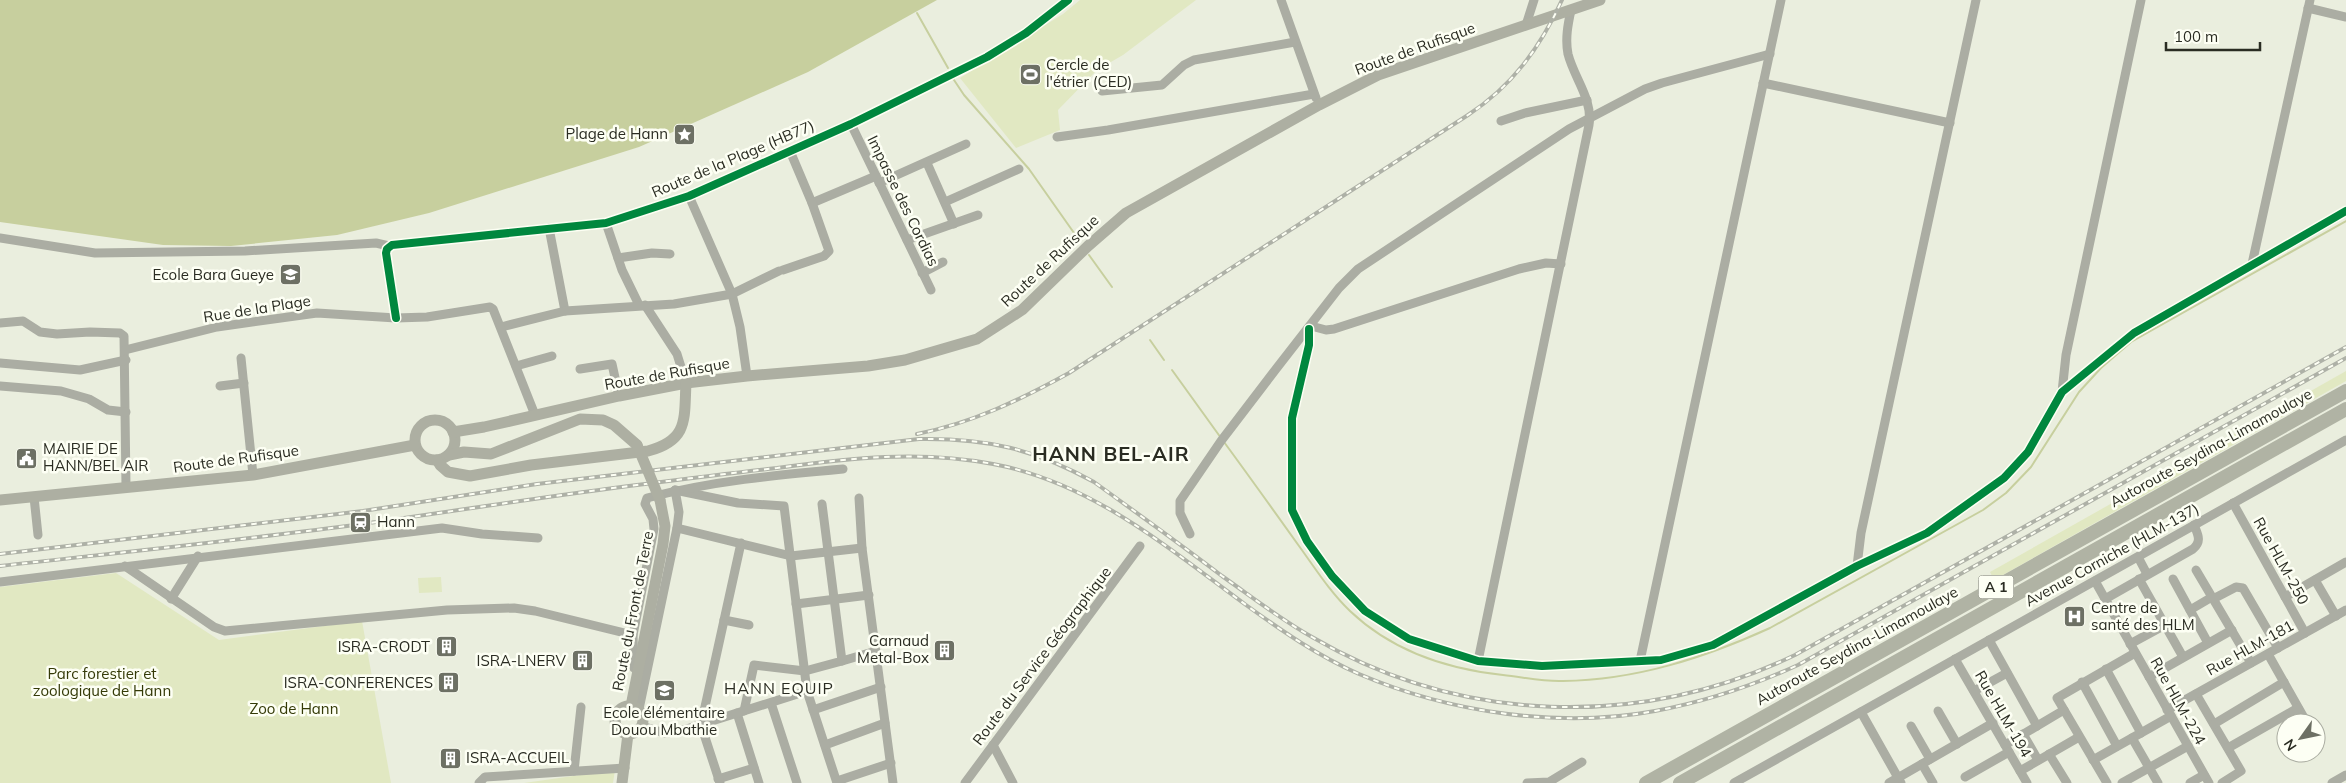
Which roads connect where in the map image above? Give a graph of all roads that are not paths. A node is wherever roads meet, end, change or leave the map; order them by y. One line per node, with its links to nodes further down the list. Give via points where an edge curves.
1 (1068, 0): 21 (street, Route de la Plage (HB77), via 987,57)
2 (1281, 0): 12 (street)
3 (1534, 0): 11 (street)
4 (1600, 0): 9 (main road, Route de Rufisque)
5 (1781, 0): 13 (street)
6 (1976, 0): 20 (street)
7 (2141, 0): 66 (street, via 2066,355)
8 (2309, 4): 10 (street); 43 (street)
9 (1572, 10): 11 (main road, Route de Rufisque); 17 (street, via 1567,34 1568,52)
10 (2346, 17)
11 (1526, 26): 16 (main road, Route de Rufisque, via 1378,75)
12 (1295, 42): 15 (street, via 1194,60 1184,64 1162,85); 16 (street)
13 (1770, 54): 14 (street); 18 (street, via 1662,83)
14 (1763, 83): 20 (street); 134 (street)
15 (1102, 91)
16 (1317, 99): 22 (street); 60 (main road, Route de Rufisque, via 1137,205 1113,223 1022,310 977,339 905,360 868,366)
17 (1587, 100): 18 (street); 19 (street)
18 (1590, 117): 42 (street); 52 (street, via 1358,269)
19 (1502, 121)
20 (1950, 123): 100 (street, via 1861,533)
21 (851, 124): 24 (street, Route de la Plage (HB77)); 27 (street, Impasse des Cordias)
22 (1057, 137)
23 (966, 144): 25 (street)
24 (790, 151): 28 (street, Route de la Plage (HB77)); 30 (street)
25 (927, 163): 27 (street); 29 (street)
26 (1019, 170): 29 (street)
27 (877, 180): 30 (street); 37 (street, Impasse des Cordias)
28 (689, 196): 33 (street, Route de la Plage (HB77)); 46 (street)
29 (945, 202): 34 (street)
30 (812, 203): 46 (street, via 828,244 828,254)
31 (2346, 211): 43 (street)
32 (978, 215): 34 (street)
33 (606, 223): 35 (street, Route de la Plage (HB77)); 40 (street)
34 (954, 224): 37 (street)
35 (550, 228): 38 (street, Route de la Plage (HB77)); 48 (street)
36 (0, 238): 38 (street, Route de la Plage (HB77), via 95,252 245,251 376,243)
37 (907, 240): 44 (street, Impasse des Cordias)
38 (389, 246): 49 (street, via 386,253)
39 (670, 254): 40 (street)
40 (618, 258): 47 (street)
41 (943, 262): 44 (street)
42 (1561, 264): 52 (street, via 1546,262 1519,269 1334,329); 133 (street)
43 (2252, 264): 66 (street, via 2134,333)
44 (922, 273): 45 (street, Impasse des Cordias)
45 (931, 290)
46 (732, 294): 47 (street, via 674,304); 60 (street)
47 (642, 305): 48 (street); 62 (street, via 677,354)
48 (565, 311): 51 (street)
49 (396, 318): 51 (street, Rue de la Plage, via 427,317 490,307); 53 (street, Rue de la Plage, via 317,313 217,327)
50 (0, 323): 53 (street, via 23,321 40,332 57,334 120,334 125,338)
51 (500, 327): 58 (street)
52 (1310, 327): 88 (street, via 1223,438 1180,501 1180,513); 133 (street, via 1309,345 1292,418 1290,503 1294,516 1332,576 1372,616 1409,639)
53 (125, 350): 56 (street)
54 (552, 356): 58 (street)
55 (241, 358): 61 (street)
56 (126, 360): 57 (street, via 80,370); 69 (street)
57 (0, 363)
58 (516, 366): 70 (street)
59 (580, 369): 67 (street, via 612,364)
60 (747, 376): 62 (main road, Route de Rufisque)
61 (244, 383): 64 (street); 78 (street)
62 (686, 383): 67 (main road, Route de Rufisque); 76 (main road, via 684,424 672,442 661,447 531,464 470,476 448,472)
63 (0, 386): 69 (street, via 61,391 89,399 108,410)
64 (220, 386)
65 (2346, 391): 203 (highway, Autoroute Seydina-Limamoulaye / A 1)
66 (2062, 392): 100 (street, via 2028,452 2004,478 1927,533)
67 (619, 396): 70 (main road, Route de Rufisque)
68 (2346, 409): 204 (highway, Autoroute Seydina-Limamoulaye / A 1)
69 (126, 412): 79 (street)
70 (535, 415): 71 (main road, Route de Rufisque)
71 (454, 437): 73 (main road, via 444,423 438,420 426,422 417,432); 74 (main road); 75 (main road)
72 (2346, 440): 84 (street, Avenue Corniche (HLM-137))
73 (416, 444): 76 (main road, via 426,458); 78 (main road, Route de Rufisque)
74 (464, 452): 75 (main road, Route du Front de Terre); 137 (main road, Route du Front de Terre, bridge, via 491,454 580,419 603,420 614,425 637,445 660,500 664,526)
75 (449, 455): 76 (main road)
76 (437, 460)
77 (843, 469): 80 (street, via 749,478)
78 (253, 475): 79 (main road, Route de Rufisque)
79 (126, 487): 81 (main road, Route de Rufisque)
80 (674, 490): 87 (street, via 679,512); 96 (street, via 738,503 784,506); 122 (street, via 645,500 654,529)
81 (34, 496): 83 (main road, Route de Rufisque); 89 (street)
82 (859, 498): 93 (street)
83 (0, 500)
84 (2233, 503): 86 (street, Avenue Corniche (HLM-137)); 108 (street, Rue HLM-250)
85 (822, 504): 94 (street)
86 (2194, 525): 97 (street, Avenue Corniche (HLM-137)); 102 (street, via 2198,544)
87 (677, 528): 91 (street); 146 (street)
88 (1190, 534)
89 (38, 536)
90 (538, 538): 95 (street, via 442,528)
91 (740, 543): 96 (street); 117 (street)
92 (1140, 546): 173 (street, Route du Service Géographique)
93 (862, 548): 94 (street); 107 (street)
94 (828, 552): 96 (street); 112 (street)
95 (198, 556): 99 (street); 110 (street)
96 (791, 556): 113 (street)
97 (2138, 556): 102 (street); 105 (street, Avenue Corniche (HLM-137))
98 (2346, 563): 104 (street)
99 (125, 566): 106 (street); 110 (street)
100 (1857, 566): 134 (street, via 1713,644 1661,660)
101 (2196, 570): 109 (street)
102 (2143, 577): 111 (street); 119 (street)
103 (2173, 579): 114 (street)
104 (2315, 580): 108 (street); 116 (street)
105 (2095, 581): 111 (street, Rue HLM-224); 123 (street, Avenue Corniche (HLM-137))
106 (0, 582)
107 (869, 595): 112 (street); 127 (street)
108 (2285, 597): 121 (street, Rue HLM-250)
109 (2213, 598): 114 (street); 120 (street); 126 (street, via 2240,586)
110 (171, 599): 122 (street, via 225,631 446,610 514,608)
111 (2105, 599): 125 (street, Rue HLM-224)
112 (834, 600): 113 (street); 132 (street)
113 (796, 604): 138 (street)
114 (2190, 610): 124 (street)
115 (2346, 610): 116 (street, Rue HLM-181)
116 (2336, 616): 121 (street, Rue HLM-181)
117 (724, 620): 118 (street); 162 (street)
118 (749, 625)
119 (2165, 625): 125 (street); 130 (street)
120 (2232, 630): 124 (street); 135 (street)
121 (2305, 633): 126 (street, Rue HLM-181)
122 (633, 635): 137 (street, via 633,663)
123 (1989, 640): 131 (street, Avenue Corniche (HLM-137)); 139 (street)
124 (2208, 643): 130 (street)
125 (2130, 644): 128 (street, Rue HLM-224)
126 (2278, 648): 129 (street, Rue HLM-181)
127 (876, 651): 132 (street); 143 (street)
128 (2135, 653): 136 (street); 140 (street, Rue HLM-224)
129 (2268, 654): 135 (street, Rue HLM-181); 142 (street)
130 (2184, 657): 140 (street)
131 (1955, 659): 145 (street, Rue HLM-194); 156 (street, Avenue Corniche (HLM-137))
132 (842, 661): 138 (street)
133 (1478, 661): 134 (street, via 1542,666)
134 (1640, 661)
135 (2252, 663): 147 (street, Rue HLM-181)
136 (2106, 669): 141 (street); 166 (street)
137 (639, 670): 146 (main road, Route du Front de Terre)
138 (805, 670): 144 (street); 155 (street, via 754,665)
139 (2007, 673): 145 (street); 165 (street)
140 (2149, 677): 157 (street, Rue HLM-224)
141 (2082, 682): 153 (street, via 2057,698); 174 (street)
142 (2284, 682): 151 (street); 161 (street)
143 (881, 688): 152 (street); 159 (street)
144 (807, 691): 148 (street); 152 (street)
145 (1974, 691): 160 (street, Rue HLM-194)
146 (639, 692): 150 (main road, Route du Front de Terre)
147 (2196, 694): 157 (street, Rue HLM-181); 161 (street)
148 (771, 702): 155 (street); 198 (street)
149 (581, 707): 187 (street)
150 (635, 707): 163 (main road, Route du Front de Terre, via 643,717); 167 (main road, Route du Front de Terre, via 620,709 615,718 618,729)
151 (2298, 708): 158 (street); 177 (street)
152 (813, 710): 172 (street)
153 (2064, 710): 165 (street); 169 (street)
154 (1938, 711): 171 (street)
155 (740, 712): 162 (street); 185 (street)
156 (1861, 712): 192 (street); 205 (street, Avenue Corniche (HLM-137))
157 (2169, 713): 166 (street, Rue HLM-181); 175 (street, Rue HLM-224)
158 (2301, 713)
159 (885, 723): 172 (street); 183 (street)
160 (1993, 723): 171 (street); 176 (street, Rue HLM-194)
161 (2214, 724): 177 (street)
162 (701, 725): 163 (street, via 664,733); 193 (street)
163 (642, 726): 167 (main road, via 637,732)
164 (1911, 726): 182 (street)
165 (2037, 726): 168 (street)
166 (2141, 733): 170 (street, Rue HLM-181)
167 (628, 734): 184 (main road)
168 (2023, 734): 176 (street); 179 (street)
169 (2079, 737): 178 (street); 180 (street)
170 (2132, 738): 174 (street, Rue HLM-181); 186 (street)
171 (1957, 744): 182 (street)
172 (825, 745): 194 (street)
173 (993, 745): 200 (street, Route du Service Géographique); 201 (street)
174 (2117, 746): 180 (street, Rue HLM-181)
175 (2188, 746): 186 (street); 191 (street, Rue HLM-224)
176 (2007, 748): 188 (street, Rue HLM-194); 190 (street)
177 (2228, 748): 214 (street, via 2241,771)
178 (2049, 754): 179 (street); 209 (street)
179 (2038, 760): 188 (street)
180 (2093, 760): 210 (street)
181 (1582, 762): 202 (street, via 1549,782)
182 (1926, 762): 192 (street); 207 (street)
183 (891, 763): 194 (street); 199 (street)
184 (625, 768): 187 (street); 196 (main road)
185 (754, 768): 193 (street); 197 (street)
186 (2150, 768): 211 (street); 212 (street)
187 (574, 771): 195 (street, via 485,777)
188 (2020, 771): 208 (street, Rue HLM-194)
189 (2346, 775): 215 (street)
190 (1965, 777)
191 (2207, 779): 213 (street)
192 (1899, 780): 206 (street)
193 (719, 781)
194 (837, 782)
195 (479, 783)
196 (622, 783)
197 (759, 783)
198 (797, 783)
199 (893, 783)
200 (965, 783)
201 (1013, 783)
202 (1527, 783)
203 (1646, 783)
204 (1680, 783)
205 (1734, 783)
206 (1889, 783)
207 (1933, 783)
208 (2027, 783)
209 (2067, 783)
210 (2107, 783)
211 (2122, 783)
212 (2158, 783)
213 (2190, 783)
214 (2222, 783)
215 (2332, 783)

